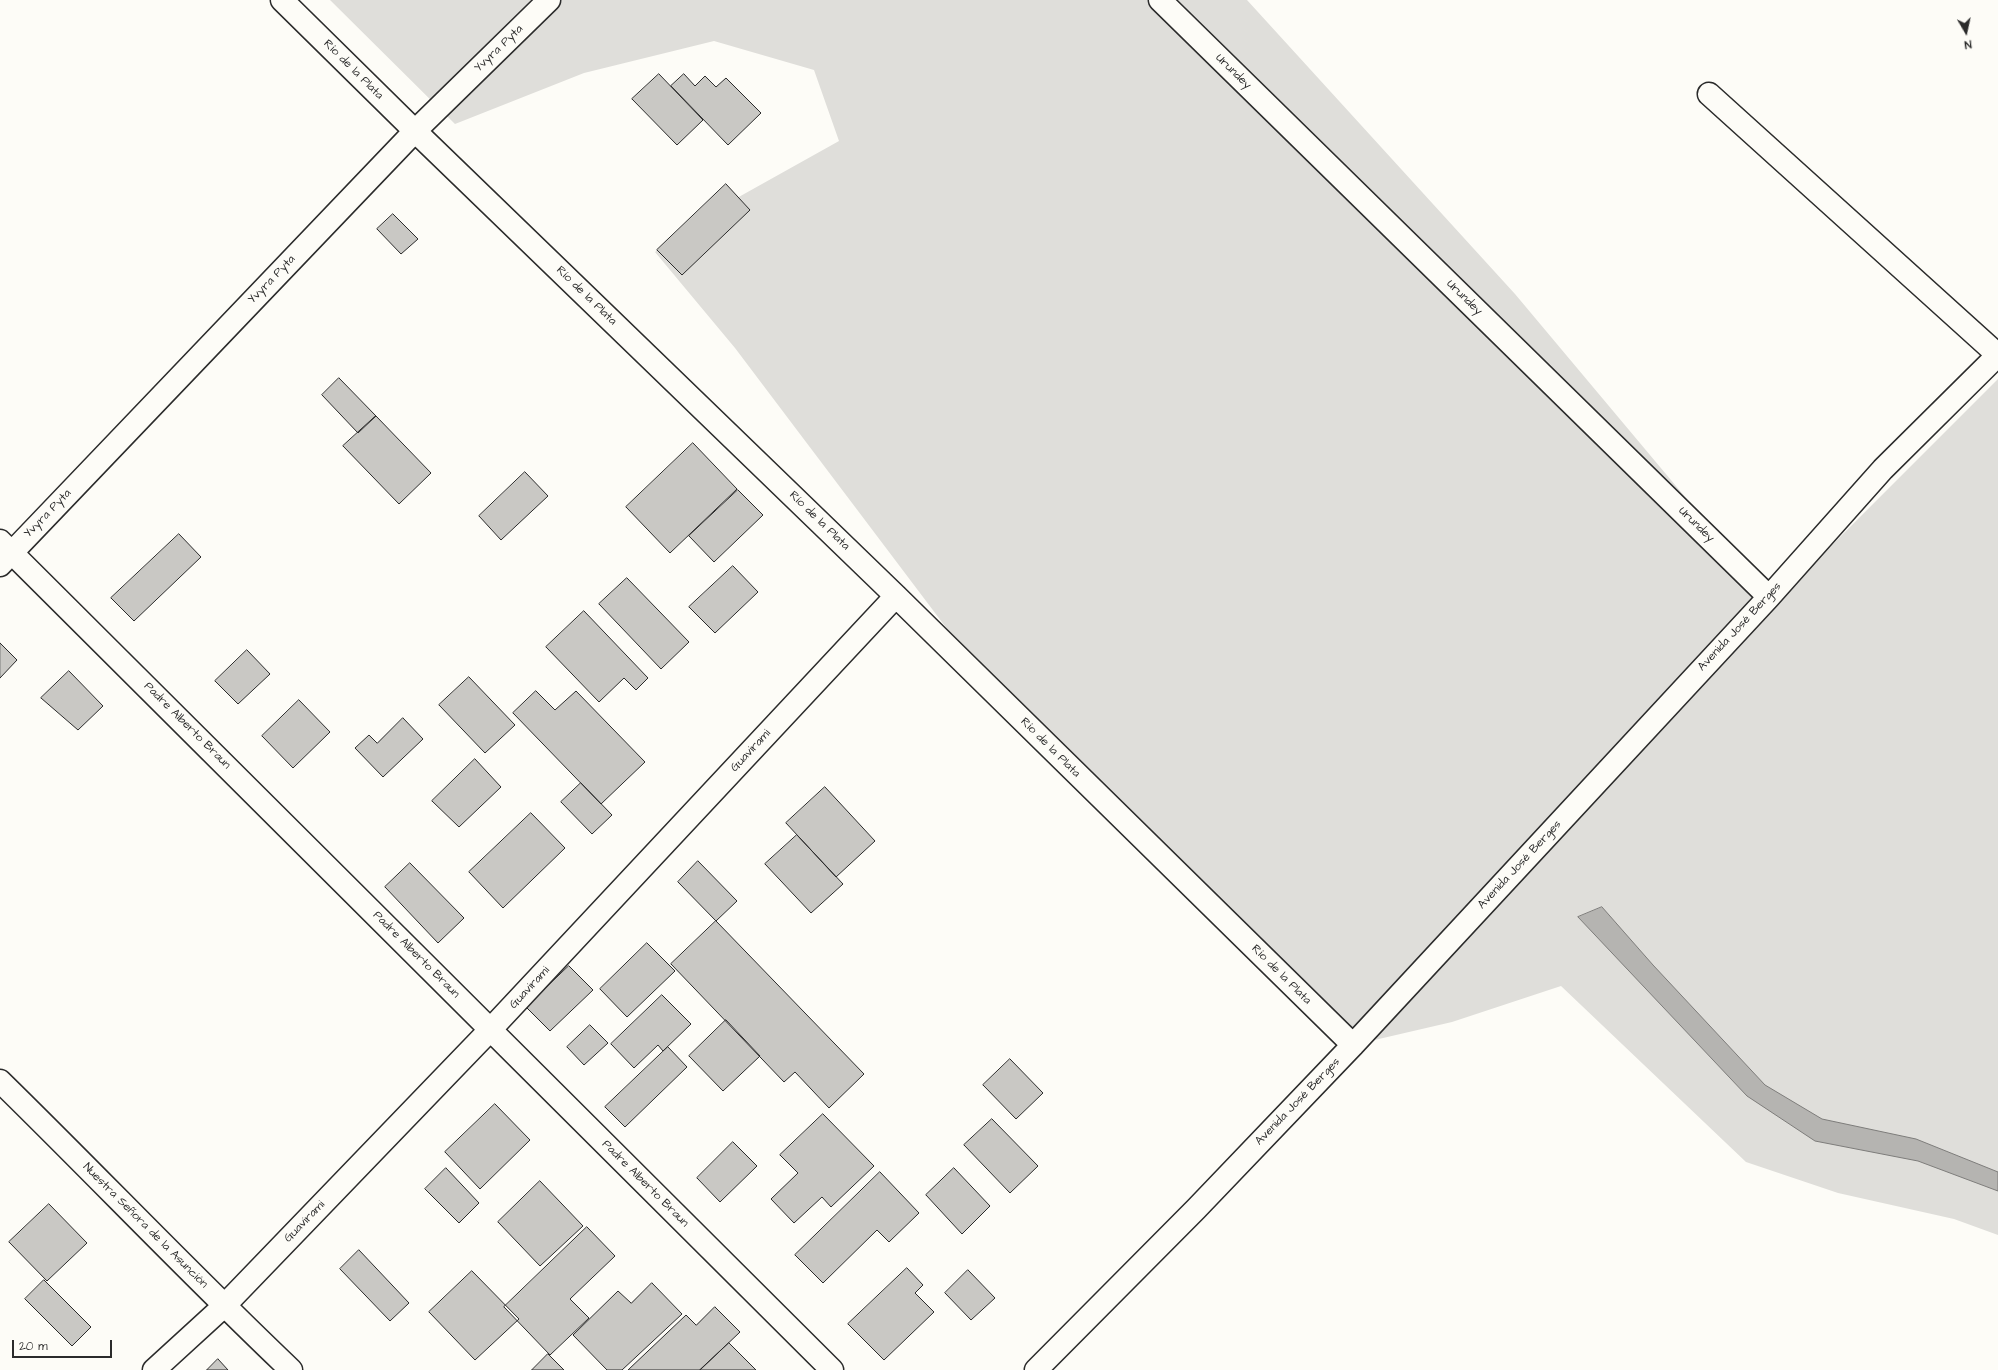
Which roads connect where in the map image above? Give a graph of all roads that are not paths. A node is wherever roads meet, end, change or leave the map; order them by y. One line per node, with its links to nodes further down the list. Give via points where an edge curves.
1 (282, 0): 5 (street, Río de la Plata)
2 (549, 0): 5 (street, Yvyra Pyta)
3 (1160, 0): 9 (street, Urundey)
4 (1709, 94): 6 (street)
5 (415, 131): 7 (street, Yvyra Pyta); 8 (street, Río de la Plata)
6 (1998, 355): 9 (street, Avenida José Berges, via 1883,470)
7 (4, 552): 10 (street, Padre Alberto Braun)
8 (896, 596): 10 (street, Guavirami); 11 (street, Río de la Plata)
9 (1769, 597): 11 (street, Avenida José Berges)
10 (490, 1030): 13 (street, Guavirami); 16 (street, Padre Alberto Braun)
11 (1353, 1045): 17 (street, Avenida José Berges, via 1196,1209)
12 (0, 1081): 13 (street, Nuestra Señora de la Asunción)
13 (224, 1306): 14 (street, Guavirami); 15 (street, Nuestra Señora de la Asunción)
14 (154, 1370)
15 (291, 1370)
16 (832, 1370)
17 (1036, 1370)

